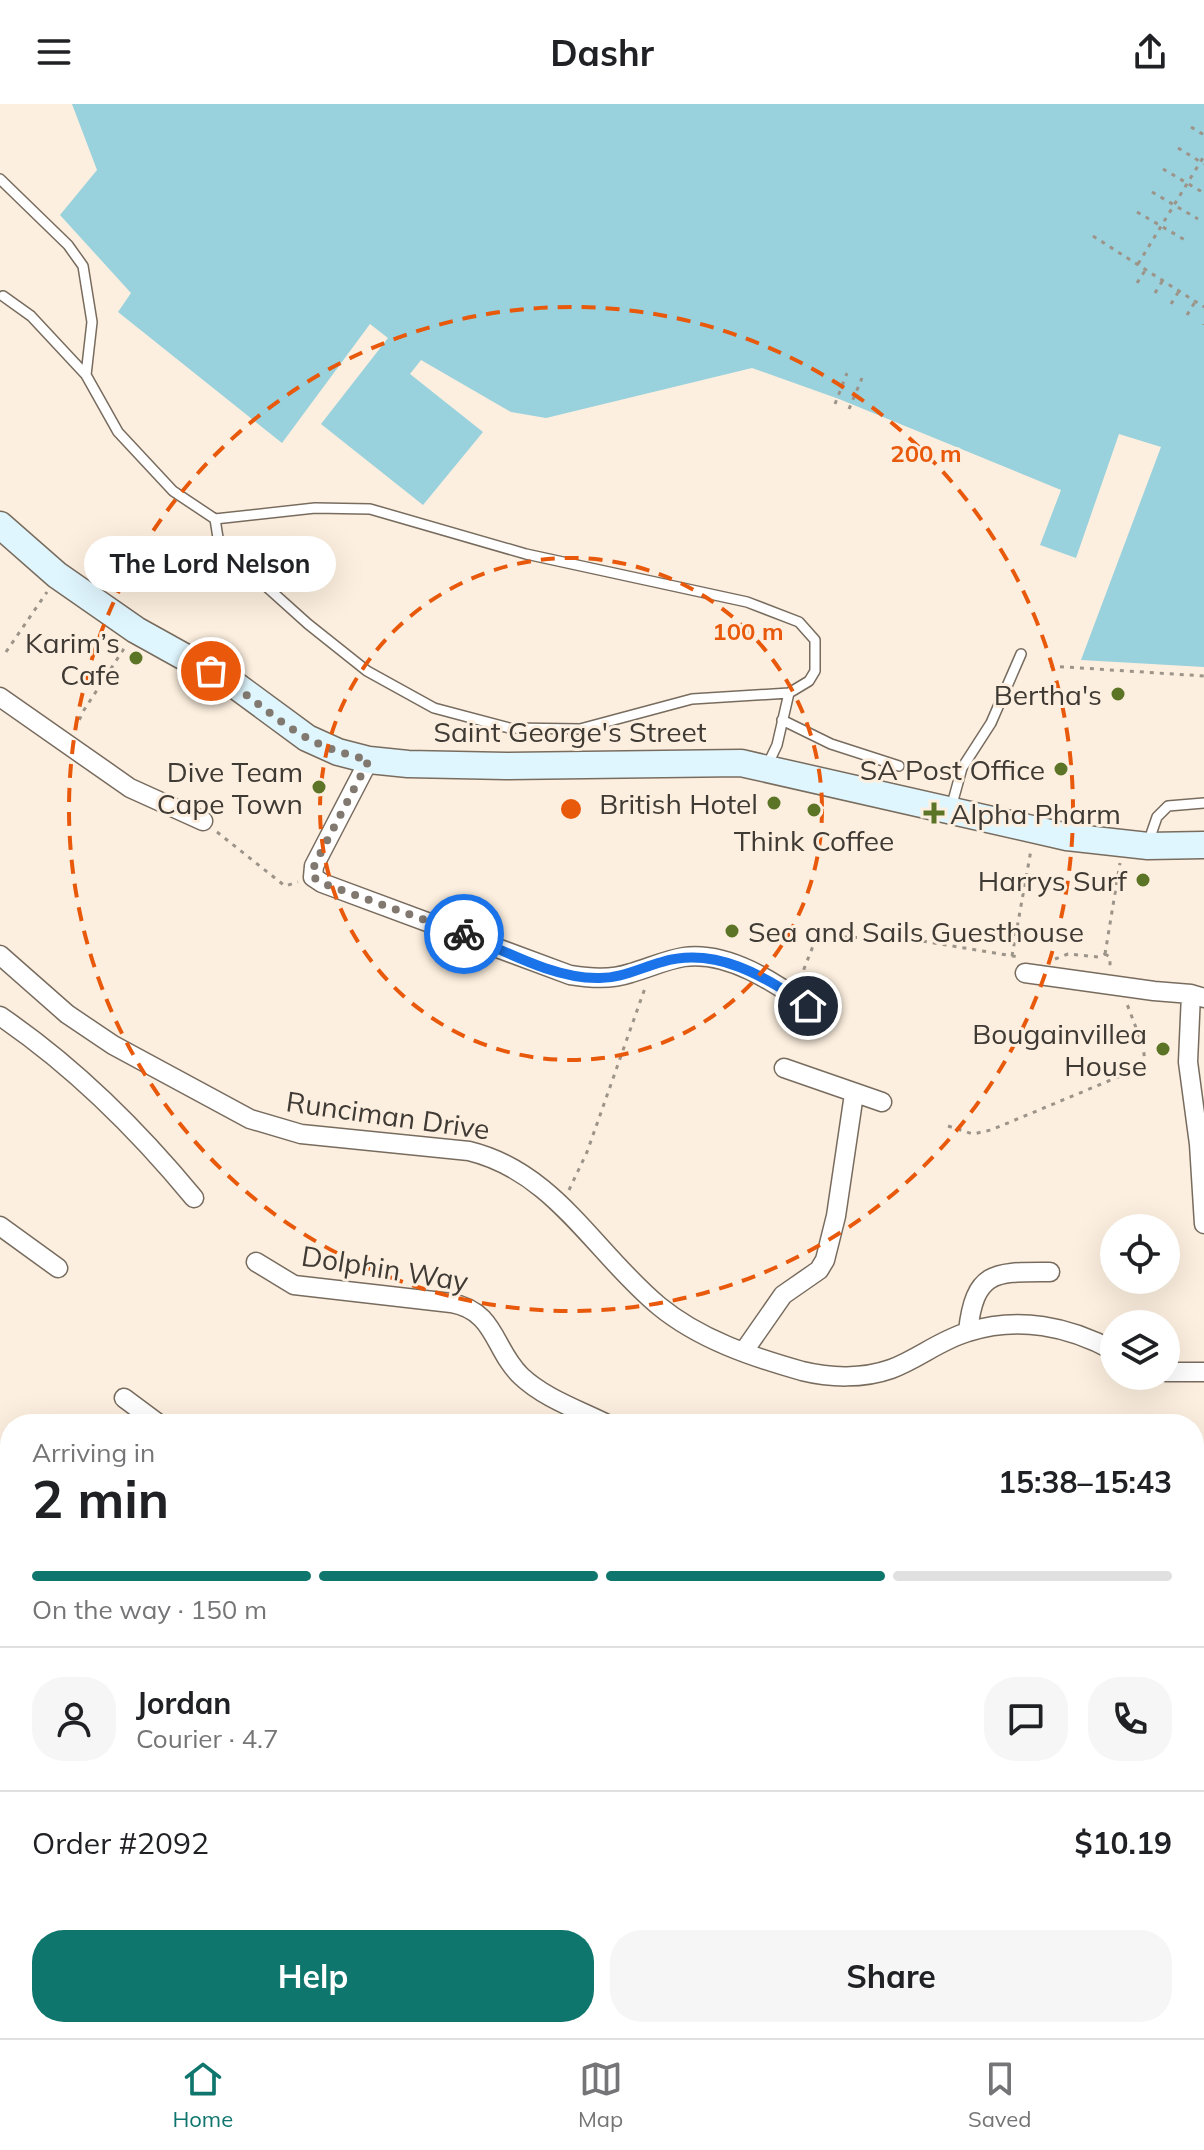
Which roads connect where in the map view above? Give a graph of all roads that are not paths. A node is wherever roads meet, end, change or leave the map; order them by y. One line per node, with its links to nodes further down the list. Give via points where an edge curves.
1 (0, 179): 3 (lane, via 59,235 83,266 92,322)
2 (3, 296): 3 (lane, via 31,316)
3 (86, 375): 4 (lane, via 118,432 173,491)
4 (215, 519): 7 (lane, via 219,544 308,624 367,671 434,708 509,728 580,729 692,699); 7 (lane, via 315,508 370,509 526,554 747,602 799,622 815,640 815,671)
5 (0, 525): 10 (main road, Saint George's Street, via 57,575 136,630 235,685 307,738)
6 (1021, 654): 14 (lane, via 991,723 962,768)
7 (789, 693): 9 (lane)
8 (0, 697): 15 (street, via 130,788)
9 (782, 720): 11 (lane, via 831,744); 12 (lane)
10 (369, 760): 12 (main road, Saint George's Street, via 506,766 723,762); 21 (street, via 312,871 322,883 570,975 616,977 685,957 717,959)
11 (899, 766)
12 (766, 768): 14 (main road, Saint George's Street)
13 (1204, 803): 16 (lane, via 1168,806)
14 (950, 811): 16 (main road, Saint George's Street)
15 (203, 821)
16 (1135, 845): 17 (main road, Saint George's Street)
17 (1204, 845)
18 (4, 965): 34 (street, Runciman Drive, via 113,1045 250,1119 301,1134 489,1156 534,1180 658,1306 687,1326)
19 (1025, 965): 20 (street, via 1124,987)
20 (1197, 996): 27 (street, via 1188,1062)
21 (801, 1001)
22 (0, 1016): 26 (street, via 98,1093)
23 (784, 1068): 24 (street)
24 (854, 1094): 25 (street); 34 (street, via 825,1260 783,1295)
25 (882, 1102)
26 (194, 1198)
27 (1204, 1224)
28 (0, 1226): 30 (street)
29 (256, 1262): 39 (street, Dolphin Way, via 294,1285 317,1290 473,1309 521,1376)
30 (58, 1268)
31 (1050, 1272): 32 (street, via 1004,1272 988,1279 971,1307)
32 (968, 1331): 33 (street, Runciman Drive, via 1042,1326); 34 (street, Runciman Drive, via 891,1369 860,1376 802,1371)
33 (1100, 1344)
34 (744, 1351)
35 (1180, 1372): 36 (street)
36 (1204, 1372)
37 (124, 1398): 38 (street)
38 (146, 1414)
39 (587, 1414)

